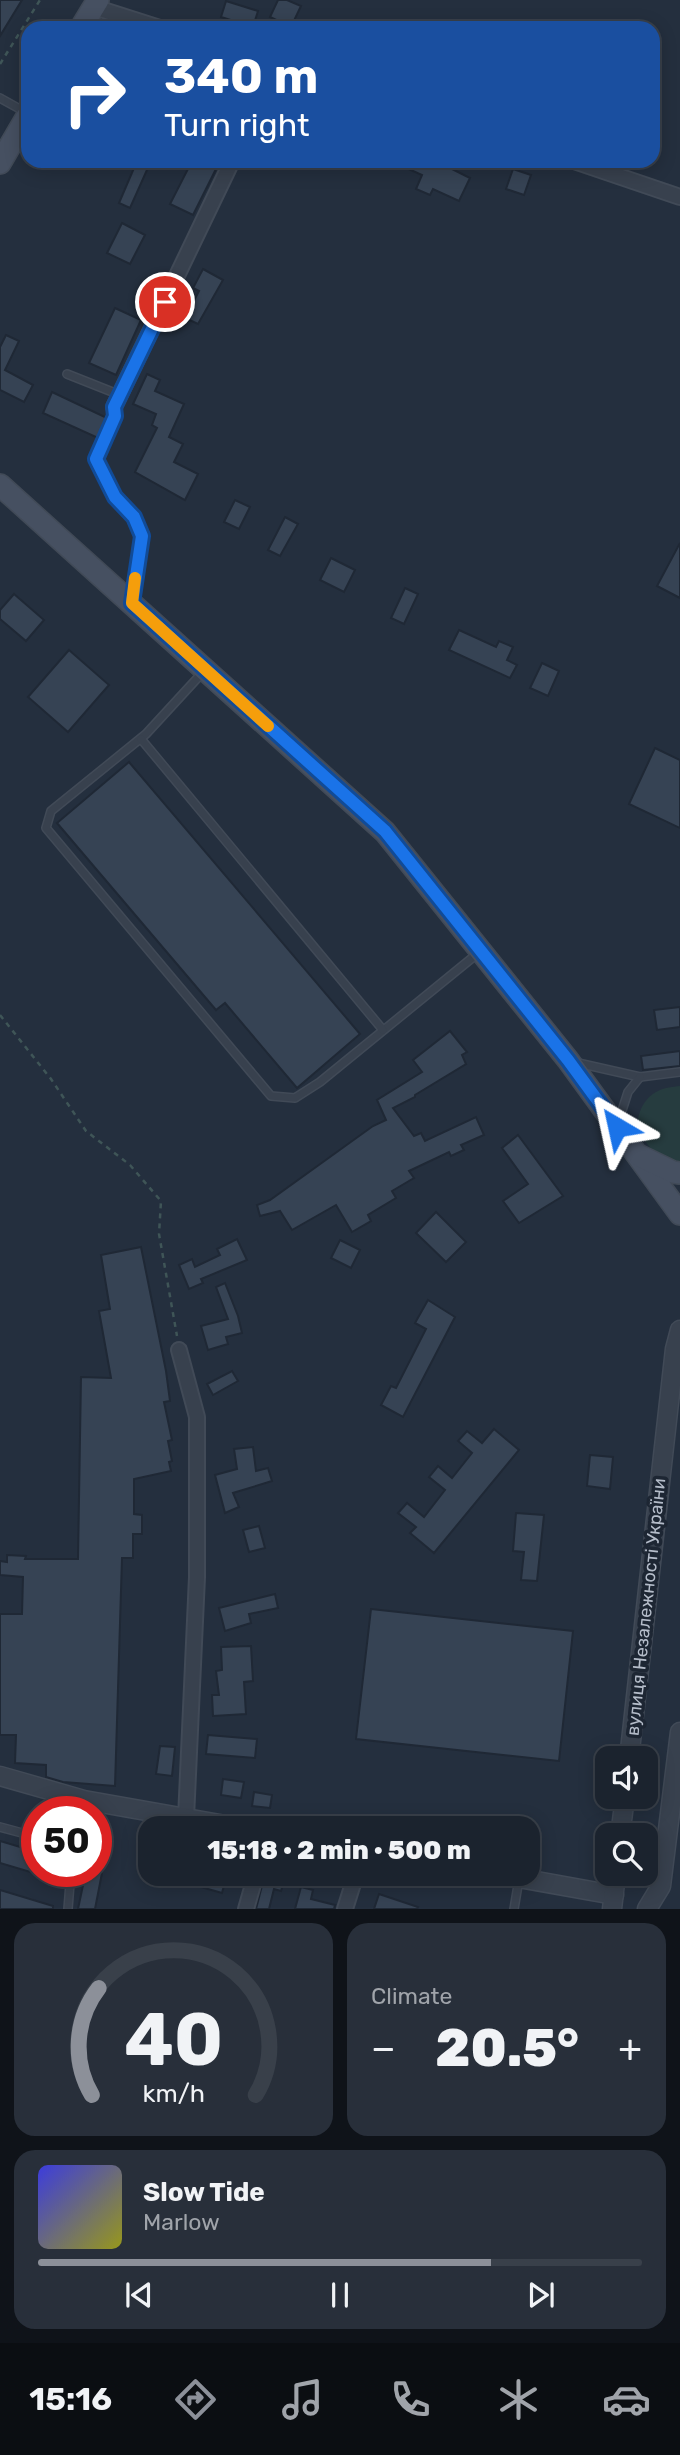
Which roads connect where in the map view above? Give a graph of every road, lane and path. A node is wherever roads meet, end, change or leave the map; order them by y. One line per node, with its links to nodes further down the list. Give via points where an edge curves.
1 (40, 0): 3 (path)
2 (96, 3): 4 (main road); 5 (street)
3 (27, 21)
4 (85, 21)
5 (142, 21)
6 (21, 30): 7 (path)
7 (0, 64)
8 (0, 98): 9 (lane)
9 (21, 111)
10 (21, 127): 11 (main road)
11 (0, 163)
12 (229, 168): 16 (street)
13 (594, 168): 14 (street)
14 (680, 197)
15 (67, 373): 16 (lane)
16 (117, 401): 18 (lane, via 96,459 142,536)
17 (0, 485): 18 (main road)
18 (132, 603): 19 (main road)
19 (205, 670): 20 (lane); 21 (main road, via 385,831)
20 (141, 738): 23 (lane); 23 (lane, via 51,811 46,828 54,838 271,1096 295,1098)
21 (481, 951): 23 (lane); 24 (main road)
22 (0, 1015): 32 (path, via 86,1131 130,1165 161,1201 159,1234)
23 (383, 1030)
24 (568, 1060): 26 (lane); 27 (main road)
25 (680, 1072): 26 (lane)
26 (639, 1077): 27 (lane, via 628,1092)
27 (617, 1127): 28 (main road)
28 (636, 1154): 29 (main road); 30 (main road)
29 (680, 1173)
30 (680, 1214)
31 (680, 1330): 34 (street, вулиця Незалежності України)
32 (179, 1350): 37 (street, via 197,1417 197,1577)
33 (680, 1732): 50 (street, via 661,1886)
34 (630, 1746)
35 (0, 1776): 36 (street, via 84,1800)
36 (175, 1816)
37 (186, 1816)
38 (0, 1828): 39 (lane)
39 (21, 1834)
40 (540, 1883): 45 (street)
41 (253, 1886): 47 (street)
42 (352, 1886): 48 (street)
43 (518, 1886): 49 (lane)
44 (70, 1887): 46 (lane)
45 (613, 1902)
46 (68, 1909)
47 (246, 1909)
48 (345, 1909)
49 (514, 1909)
50 (647, 1909)

